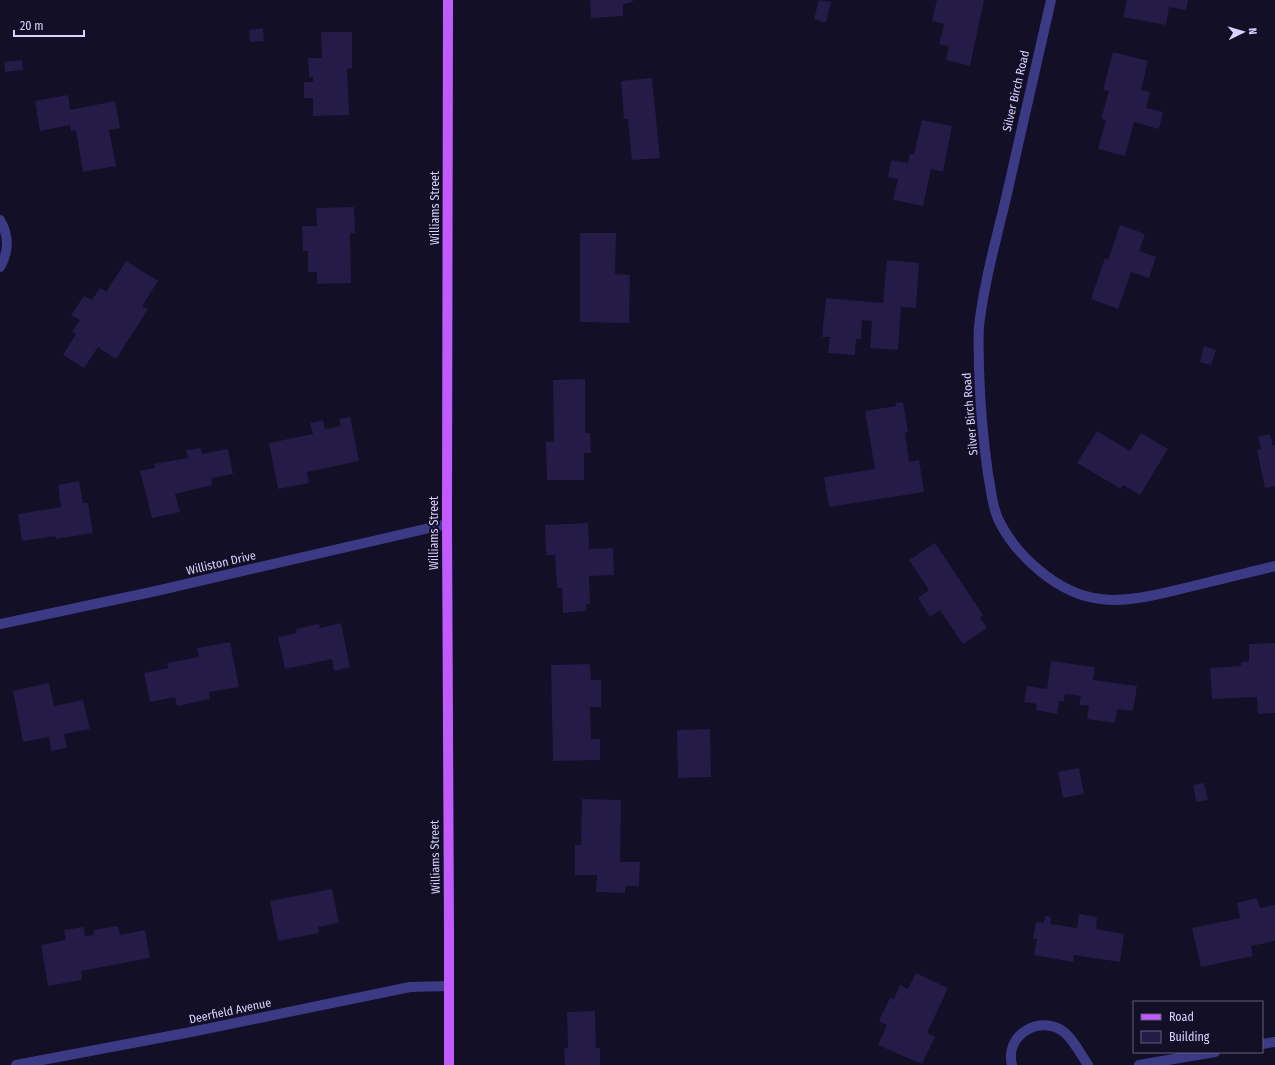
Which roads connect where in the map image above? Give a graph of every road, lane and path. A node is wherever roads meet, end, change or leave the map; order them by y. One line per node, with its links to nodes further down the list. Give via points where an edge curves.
1 (448, 0): 5 (main road, Williams Street)
2 (1051, 0): 6 (street, Silver Birch Road, via 992,256 979,327 983,440 992,501 998,519 1018,550 1040,571 1067,588 1100,600 1120,600 1159,594)
3 (0, 220): 4 (street, via 4,226 7,249)
4 (0, 267)
5 (447, 524): 7 (street, Williston Drive); 8 (main road, Williams Street)
6 (1275, 566)
7 (0, 624)
8 (449, 986): 12 (street, Deerfield Avenue, via 410,987); 13 (main road, Williams Street)
9 (1275, 1042): 10 (street)
10 (1263, 1044)
11 (1209, 1053): 16 (street)
12 (16, 1065)
13 (449, 1065)
14 (1012, 1065): 15 (street, via 1011,1052 1017,1039 1028,1029 1042,1025 1064,1032)
15 (1088, 1065)
16 (1139, 1065)

